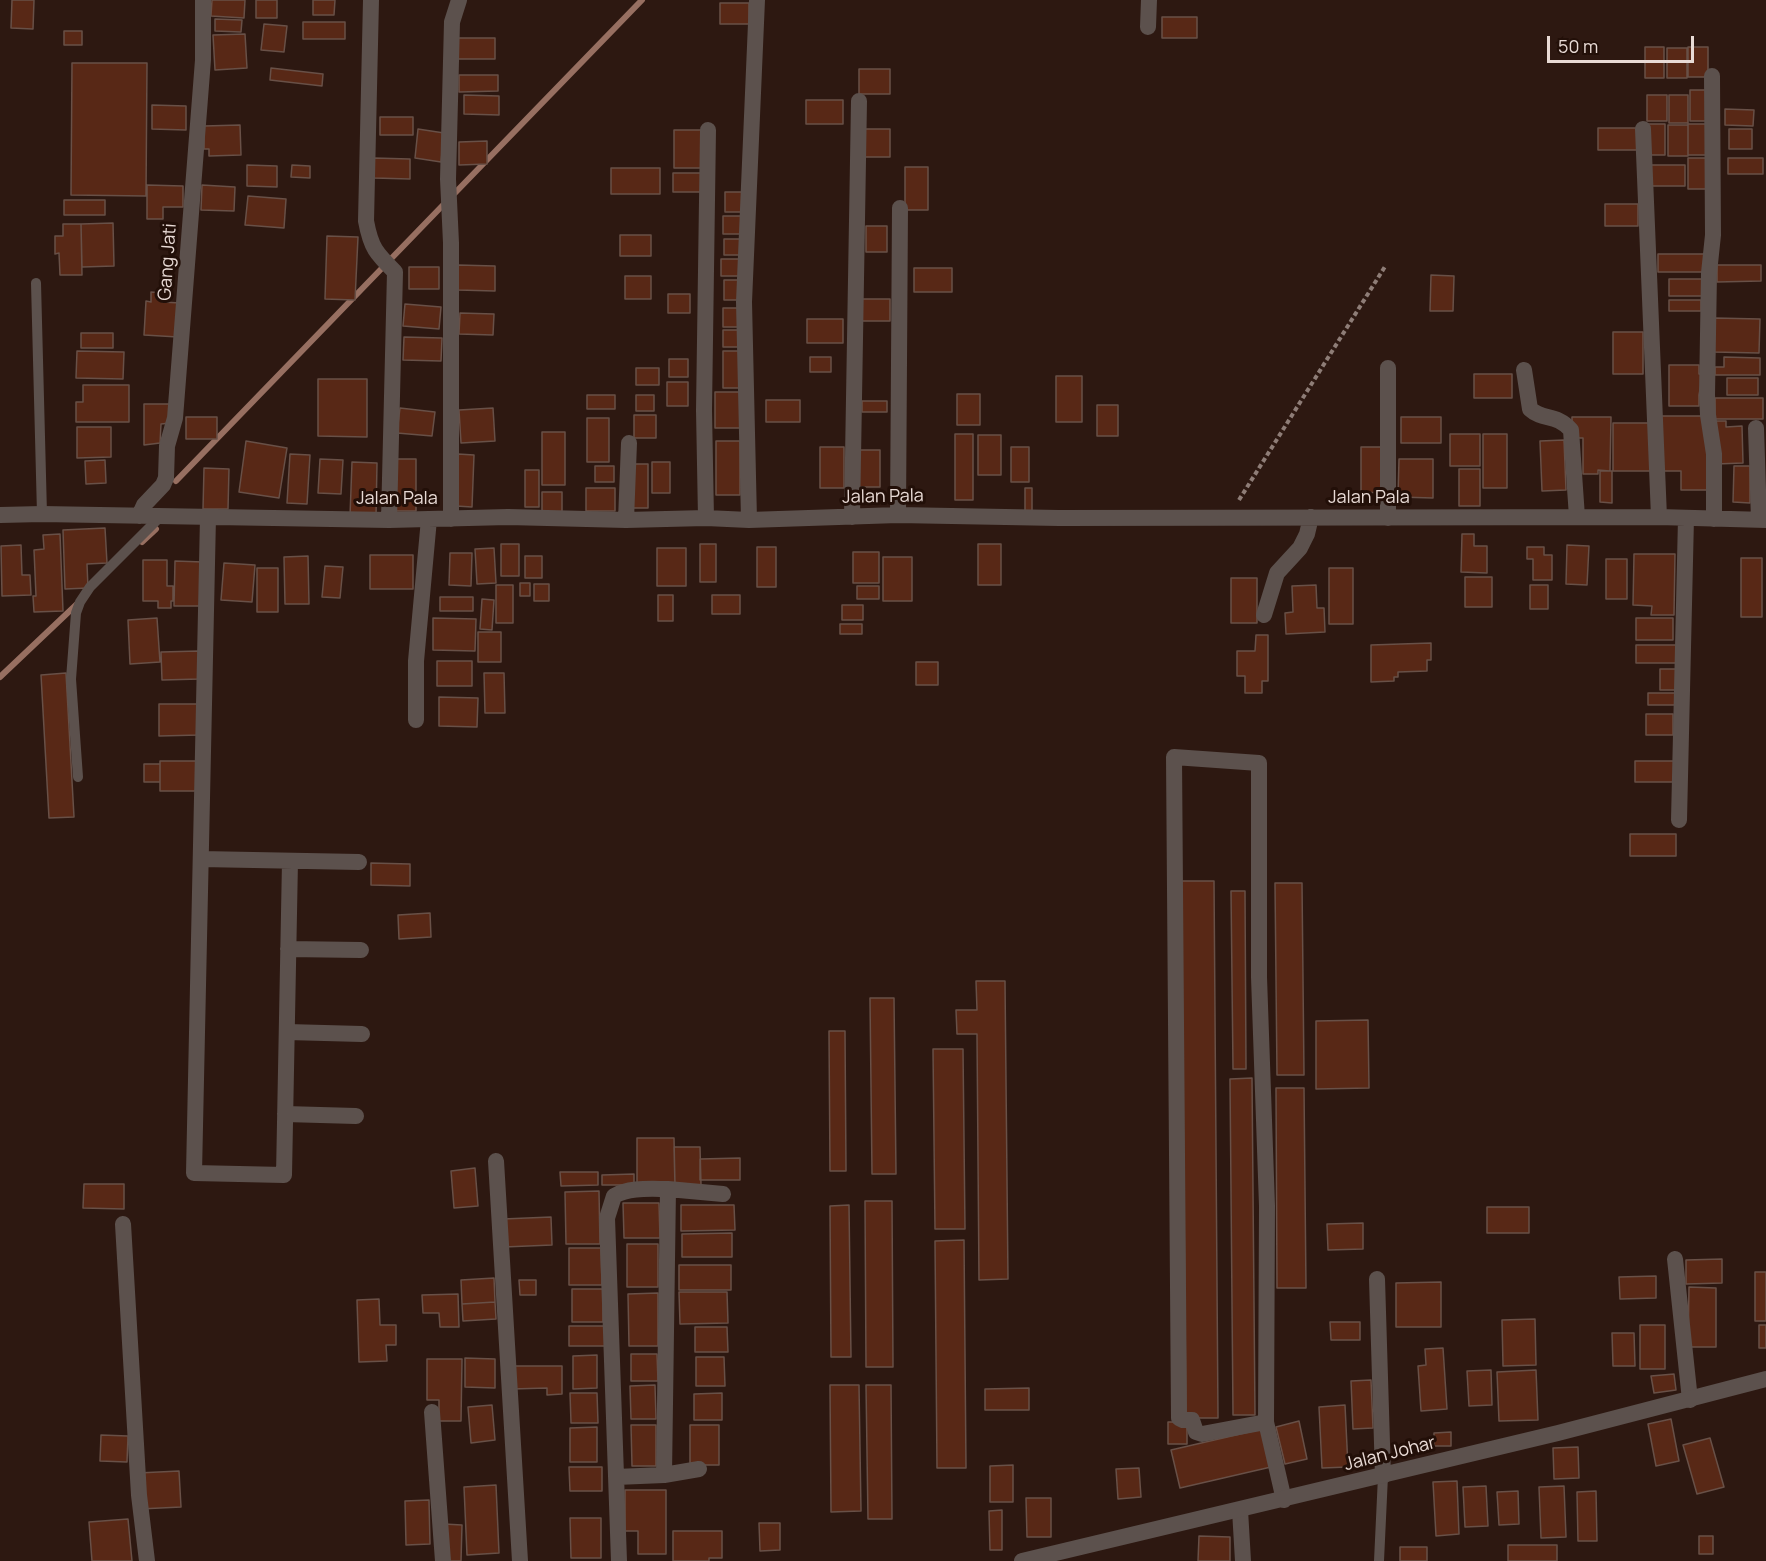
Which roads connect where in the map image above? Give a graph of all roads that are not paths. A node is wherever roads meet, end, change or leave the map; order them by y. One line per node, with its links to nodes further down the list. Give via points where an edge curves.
1 (203, 0): 20 (street, Gang Jati, via 203,60 175,418 167,446 166,478)
2 (371, 0): 33 (street, via 366,221 375,252 395,272)
3 (459, 0): 31 (street, via 452,22 448,178)
4 (757, 0): 35 (street, via 744,302)
5 (1149, 0): 6 (street)
6 (1148, 27)
7 (1712, 76): 32 (street, via 1713,235 1707,395 1714,454)
8 (858, 101): 23 (street)
9 (1643, 129): 26 (street)
10 (708, 130): 27 (street)
11 (900, 208): 19 (street)
12 (36, 283): 17 (lane)
13 (1389, 368): 28 (street)
14 (1524, 370): 25 (street, via 1530,409 1562,421 1570,430)
15 (1756, 428): 36 (street)
16 (628, 443): 34 (street)
17 (42, 514): 18 (street, Jalan Pala); 20 (street, Jalan Pala)
18 (0, 515)
19 (898, 515): 23 (street, Jalan Pala); 24 (street, Jalan Pala)
20 (139, 516): 21 (street, Jalan Pala)
21 (161, 516): 22 (street, Jalan Pala); 39 (lane, via 90,587 76,613 71,679)
22 (208, 517): 33 (street, Jalan Pala); 41 (street)
23 (852, 517): 35 (street, Jalan Pala)
24 (1311, 517): 28 (street, Jalan Pala); 37 (street, via 1300,548 1277,573)
25 (1577, 517): 26 (street, Jalan Pala); 28 (street, Jalan Pala)
26 (1659, 517): 29 (street, Jalan Pala)
27 (706, 518): 34 (street, Jalan Pala); 35 (street, Jalan Pala)
28 (1389, 518)
29 (1686, 518): 32 (street, Jalan Pala); 40 (street)
30 (429, 519): 31 (street, Jalan Pala); 33 (street, Jalan Pala); 38 (street, via 416,661)
31 (451, 519): 34 (street, Jalan Pala)
32 (1714, 519): 36 (street, Jalan Pala)
33 (389, 520)
34 (626, 520)
35 (749, 520)
36 (1762, 520)
37 (1264, 615)
38 (417, 720)
39 (78, 777)
40 (1679, 820)
41 (201, 859): 42 (street); 48 (street, via 194,1173 284,1175)
42 (290, 861): 43 (street); 44 (street)
43 (360, 862)
44 (288, 949): 45 (street); 46 (street)
45 (362, 950)
46 (287, 1032): 47 (street); 48 (street)
47 (362, 1034)
48 (285, 1114): 49 (street)
49 (356, 1116)
50 (496, 1161): 68 (street)
51 (668, 1189): 52 (street); 61 (street); 63 (street, via 618,1194 611,1201 607,1218)
52 (723, 1194)
53 (123, 1224): 66 (street, via 139,1495)
54 (1676, 1259): 57 (street)
55 (1377, 1279): 62 (street)
56 (1766, 1379): 57 (street, Jalan Johar)
57 (1690, 1400): 62 (street, Jalan Johar)
58 (432, 1412): 67 (street)
59 (1266, 1422): 59 (street, via 1265,977 1258,763 1174,757 1179,1418 1192,1420 1196,1432 1202,1434); 64 (street)
60 (699, 1470): 61 (street)
61 (664, 1475): 63 (street)
62 (1383, 1476): 64 (street, Jalan Johar); 72 (lane)
63 (615, 1477): 69 (street)
64 (1284, 1500): 65 (street, Jalan Johar)
65 (1240, 1510): 70 (street, Jalan Johar); 71 (street)
66 (147, 1561)
67 (443, 1561)
68 (520, 1561)
69 (619, 1561)
70 (1022, 1561)
71 (1243, 1561)
72 (1379, 1561)

